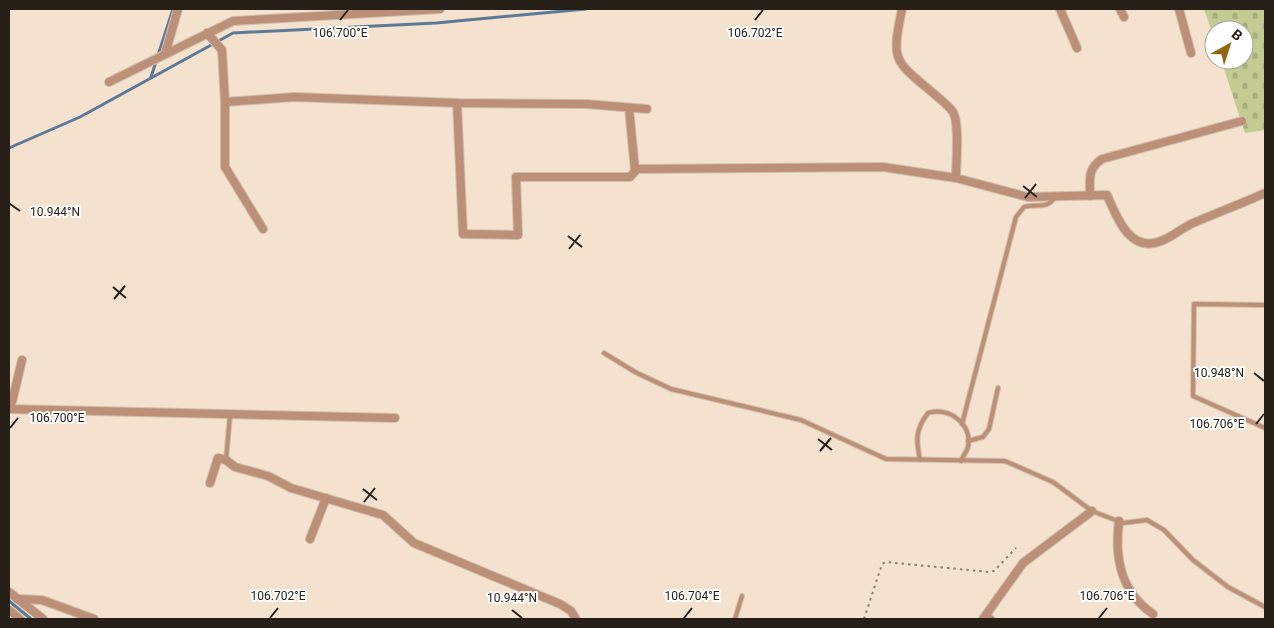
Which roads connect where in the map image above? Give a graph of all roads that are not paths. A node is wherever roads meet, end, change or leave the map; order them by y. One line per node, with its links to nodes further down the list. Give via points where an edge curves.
1 (178, 9): 11 (street)
2 (440, 9): 8 (street, via 233,20)
3 (902, 9): 19 (street, via 897,57 910,76 953,111 956,122)
4 (1060, 9): 9 (street)
5 (1120, 9): 7 (street)
6 (1179, 9): 10 (street)
7 (1124, 17)
8 (209, 36): 11 (street); 13 (street, via 222,50)
9 (1077, 48)
10 (1191, 53)
11 (165, 54): 12 (street)
12 (109, 82)
13 (224, 102): 14 (street, via 294,97); 23 (street, via 225,167)
14 (457, 102): 15 (street); 18 (street, via 463,234 518,234 516,177 630,177)
15 (629, 108): 16 (street); 18 (street)
16 (647, 109)
17 (1242, 121): 21 (street, via 1102,159 1090,172)
18 (635, 170): 19 (street, via 883,167)
19 (956, 178): 22 (street, via 1028,197)
20 (1265, 193): 21 (street, via 1182,228 1162,241 1148,243 1128,234 1119,223 1107,195)
21 (1090, 196): 22 (street)
22 (1054, 197): 31 (lane, via 1046,206 1024,207 1016,217)
23 (263, 229)
24 (1265, 305): 32 (lane, via 1194,304 1194,396)
25 (604, 353): 35 (lane, via 671,390 801,420 886,459)
26 (22, 360): 28 (street)
27 (998, 388): 33 (lane, via 989,429 983,437)
28 (9, 408): 29 (street)
29 (230, 415): 30 (street); 34 (lane)
30 (395, 418)
31 (962, 424): 33 (lane); 35 (lane, via 950,413 928,414 917,429)
32 (1265, 428)
33 (968, 441): 36 (lane)
34 (226, 460): 37 (street, via 216,459); 38 (street, via 232,466)
35 (920, 460): 36 (lane)
36 (961, 461): 39 (lane, via 1005,461 1053,482)
37 (210, 483)
38 (326, 498): 41 (street); 52 (street, via 383,515 414,543 560,604)
39 (1092, 511): 40 (lane); 48 (street, via 1023,563)
40 (1118, 521): 45 (lane, via 1147,520 1164,530 1193,560 1228,587); 47 (street, via 1116,542 1126,585 1133,598)
41 (310, 539)
42 (9, 592): 44 (street)
43 (742, 596): 53 (lane)
44 (17, 599): 50 (street); 51 (street, via 42,600)
45 (1265, 607)
46 (9, 610): 49 (street)
47 (1153, 614)
48 (988, 618)
49 (20, 619)
50 (43, 619)
51 (94, 619)
52 (576, 619)
53 (735, 619)

